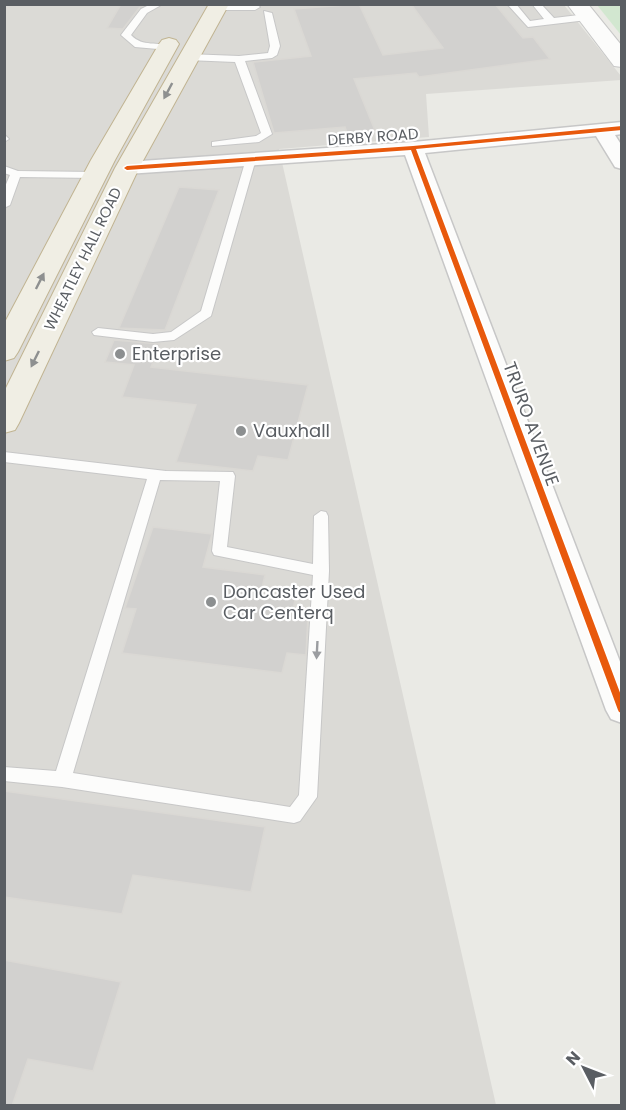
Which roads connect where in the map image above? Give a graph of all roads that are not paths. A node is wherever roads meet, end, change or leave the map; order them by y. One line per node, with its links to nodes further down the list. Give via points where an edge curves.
1 (159, 4): 10 (lane, via 144,11 126,35 139,47)
2 (192, 4): 10 (highway, WHEATLEY HALL ROAD)
3 (511, 4): 9 (lane, via 528,24)
4 (536, 4): 9 (lane)
5 (218, 6): 6 (lane); 10 (highway, WHEATLEY HALL ROAD)
6 (255, 7)
7 (582, 11): 9 (lane); 12 (street)
8 (267, 13): 11 (lane, via 275,52 264,58)
9 (551, 21)
10 (176, 52): 11 (lane); 18 (highway, WHEATLEY HALL ROAD, one-way to 18); 21 (highway, WHEATLEY HALL ROAD)
11 (239, 59): 14 (lane, via 267,135)
12 (621, 61)
13 (612, 129): 15 (street, DERBY ROAD); 17 (street)
14 (216, 144)
15 (413, 148): 16 (street, DERBY ROAD); 30 (street, TRURO AVENUE)
16 (251, 159): 18 (street, DERBY ROAD); 23 (lane, via 207,313 174,336 153,338)
17 (621, 163)
18 (127, 168): 25 (highway, WHEATLEY HALL ROAD, one-way to 25)
19 (4, 169): 20 (lane)
20 (16, 174): 21 (lane); 22 (lane)
21 (95, 175): 24 (highway, WHEATLEY HALL ROAD, one-way to 21)
22 (4, 205)
23 (98, 332)
24 (4, 352)
25 (4, 423)
26 (4, 457): 27 (lane)
27 (155, 474): 29 (lane, via 228,476 219,551); 32 (lane)
28 (321, 516): 29 (lane)
29 (321, 571): 32 (lane, one-way to 32, via 308,797 294,815)
30 (621, 710)
31 (4, 774): 32 (lane)
32 (62, 779)

